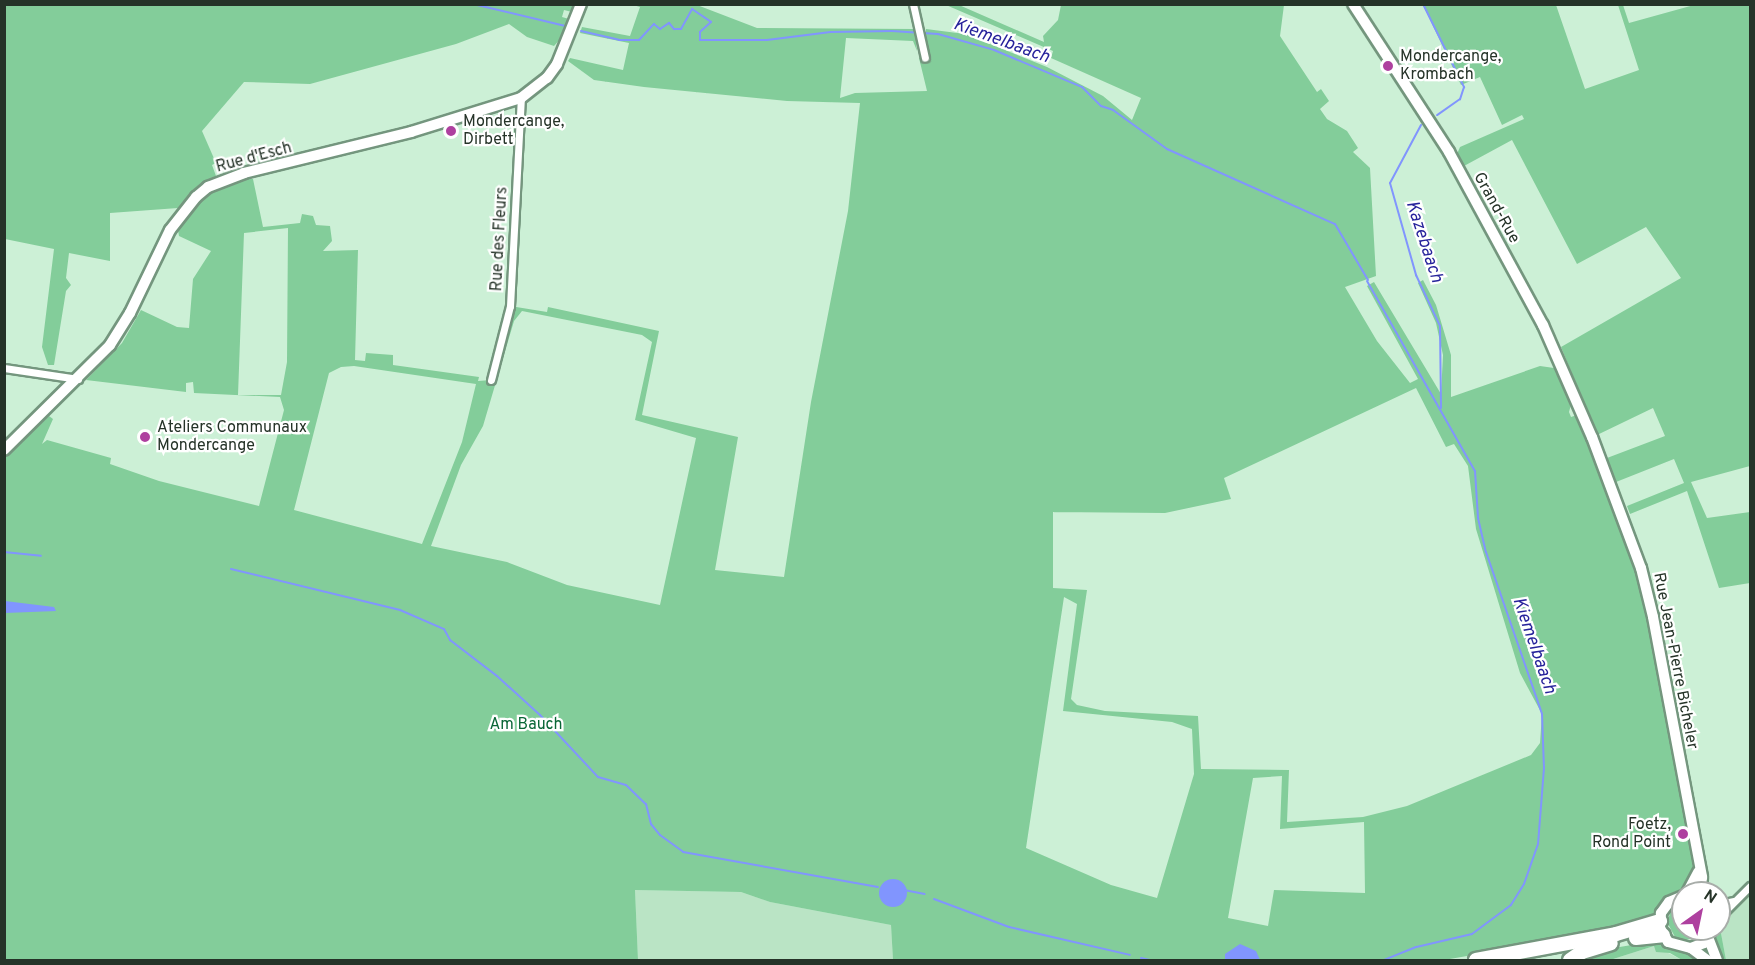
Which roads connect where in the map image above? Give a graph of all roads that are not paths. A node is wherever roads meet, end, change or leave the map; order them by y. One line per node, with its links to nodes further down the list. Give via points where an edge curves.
1 (581, 4): 5 (main road, Rue d'Esch, via 557,64 547,78)
2 (913, 4): 4 (street)
3 (1353, 4): 9 (main road, Grand-Rue, via 1454,162 1543,324)
4 (925, 58)
5 (521, 98): 7 (main road, Rue d'Esch, via 421,129 244,173 208,187 184,208 170,230 122,329); 8 (street, Rue des Fleurs, via 510,306)
6 (4, 368): 7 (street)
7 (78, 379): 10 (main road, Rue d'Esch)
8 (491, 380)
9 (1592, 437): 11 (main road, Rue Jean-Pierre Bicheler, via 1641,568)
10 (4, 450)
11 (1699, 863): 12 (main road); 13 (main road, Rue Jean-Pierre Bicheler)
12 (1691, 881)
13 (1700, 881)
14 (1750, 886): 16 (street)
15 (1671, 901): 19 (main road)
16 (1735, 901): 17 (street); 18 (street)
17 (1731, 902)
18 (1731, 905)
19 (1660, 921): 20 (main road); 24 (highway)
20 (1663, 935): 23 (main road, via 1675,946); 25 (highway, via 1602,945)
21 (1700, 941): 23 (main road)
22 (1712, 941): 27 (main road)
23 (1691, 948): 26 (main road)
24 (1476, 960)
25 (1570, 960)
26 (1707, 960)
27 (1717, 960)

